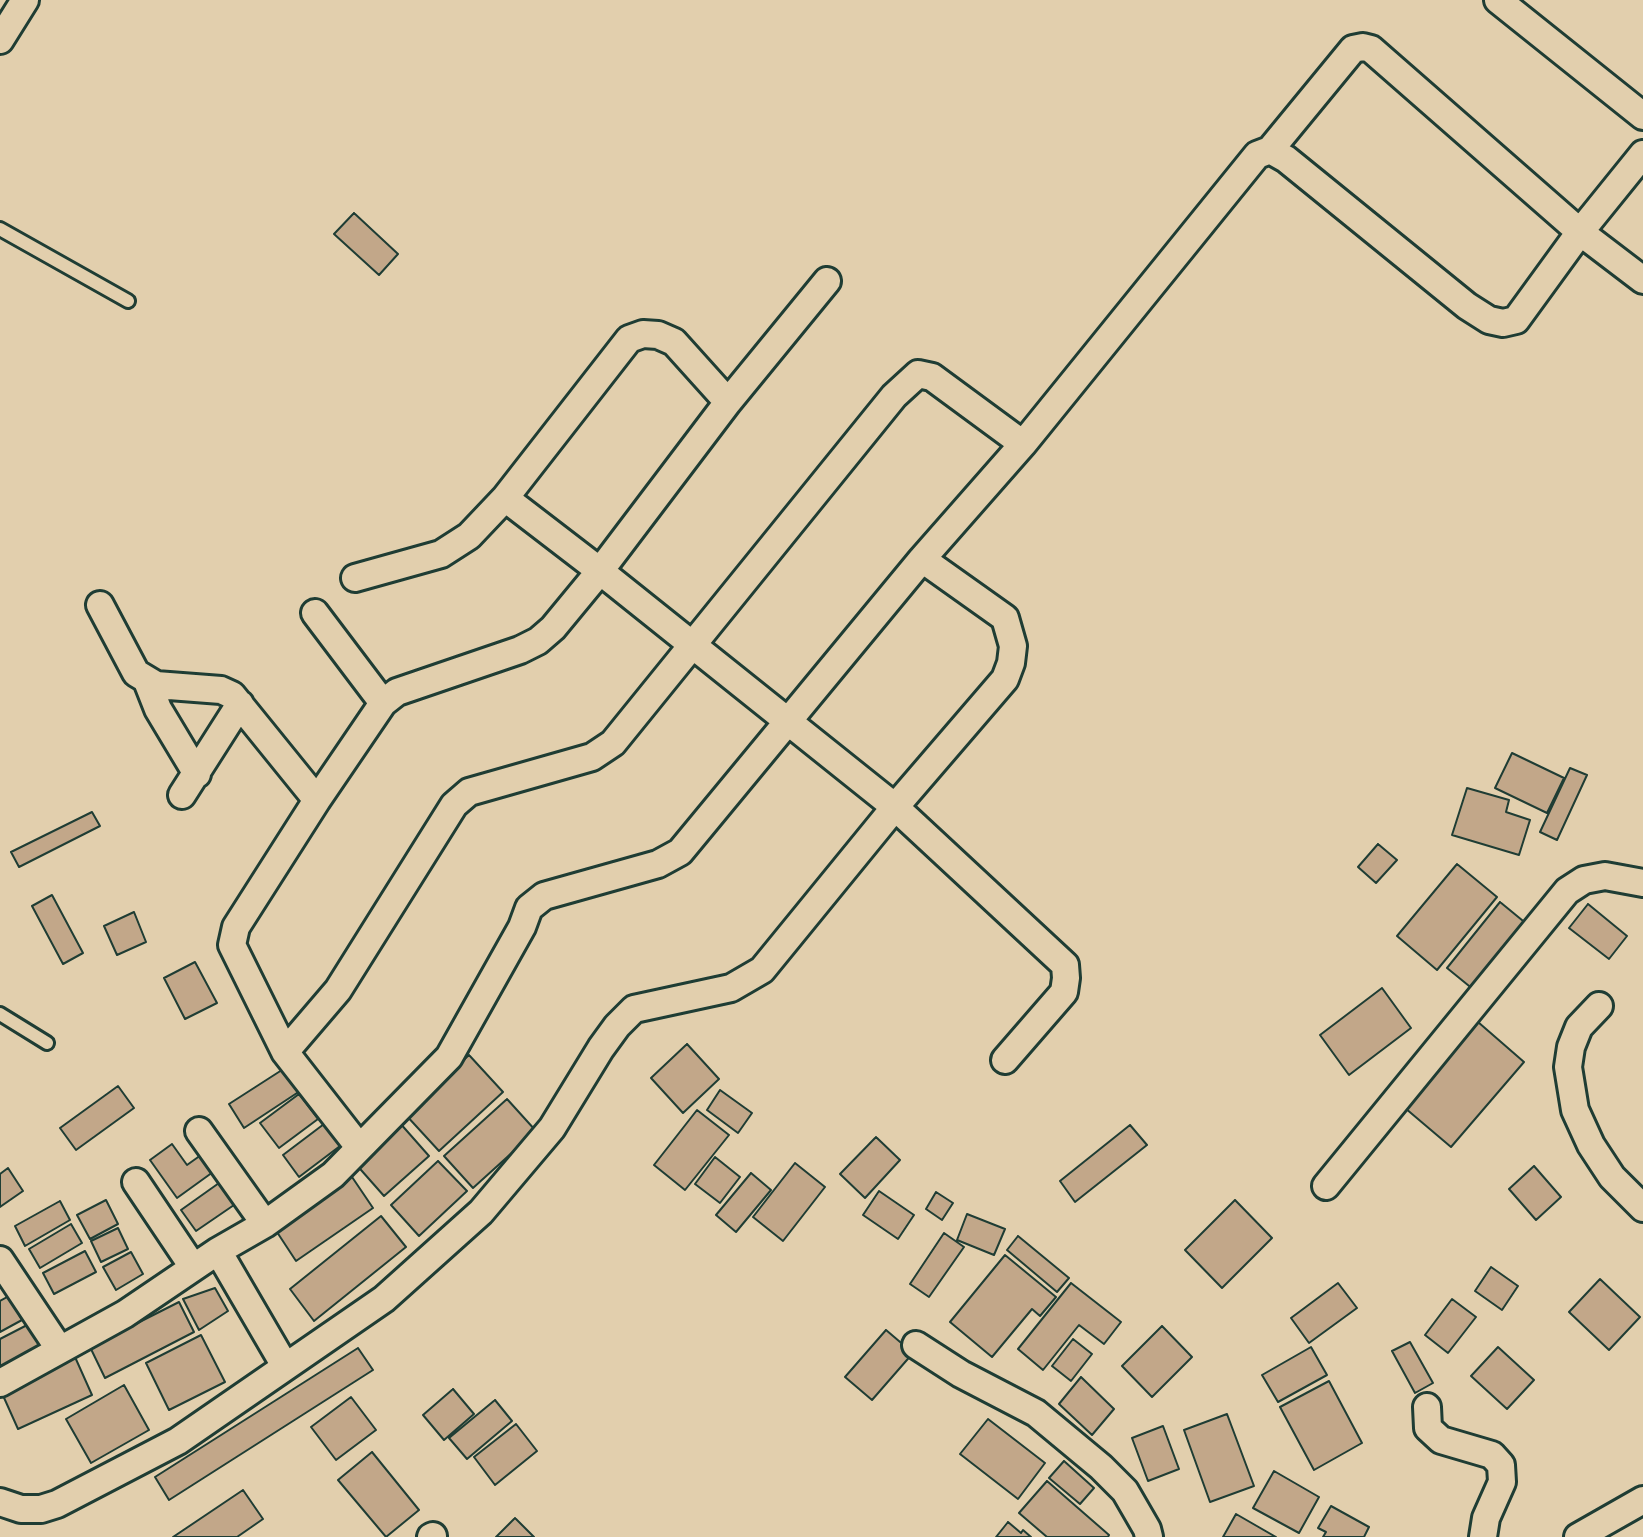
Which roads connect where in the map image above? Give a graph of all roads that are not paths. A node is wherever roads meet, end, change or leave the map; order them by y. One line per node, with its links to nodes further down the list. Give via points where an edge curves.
1 (25, 0): 3 (street)
2 (1498, 0): 4 (street)
3 (0, 40)
4 (1643, 116)
5 (1270, 150): 8 (street, via 1489,320 1516,320); 8 (street, via 1353,49 1363,47); 13 (street, via 1257,155)
6 (1643, 154): 8 (street)
7 (0, 229): 11 (lane)
8 (1580, 232): 9 (street)
9 (1643, 280)
10 (827, 281): 12 (street)
11 (128, 301)
12 (728, 402): 14 (street, via 674,342 643,334 629,340); 16 (street)
13 (1023, 444): 15 (street); 20 (street, via 932,377 918,374 894,396)
14 (505, 498): 16 (street); 17 (street, via 469,536 441,554)
15 (922, 559): 24 (street); 26 (street, via 1005,618 1013,646 1005,679)
16 (600, 571): 20 (street); 22 (street, via 538,641 397,692)
17 (355, 578)
18 (100, 605): 21 (street, via 136,673)
19 (314, 613): 22 (street)
20 (694, 646): 24 (street); 31 (street, via 613,743 592,757 469,792 454,805 338,990)
21 (147, 681): 23 (street, via 221,690); 23 (street, via 190,784)
22 (383, 703): 25 (street)
23 (240, 704): 25 (street)
24 (788, 721): 26 (street); 34 (street, via 680,852 658,864 544,896 529,908 449,1057)
25 (317, 800): 31 (street, via 243,914 232,945)
26 (895, 807): 32 (street, via 1065,965 1064,992); 44 (street, via 761,970 732,988 634,1009 601,1048 552,1128 481,1212 384,1299)
27 (1643, 883): 36 (street, via 1605,876 1584,880 1567,891)
28 (1599, 1006): 37 (street, via 1579,1027 1571,1047 1569,1067 1576,1110 1612,1177)
29 (0, 1014): 30 (lane)
30 (47, 1043)
31 (285, 1052): 34 (street)
32 (1005, 1060)
33 (200, 1131): 38 (street)
34 (359, 1147): 38 (street, via 333,1175)
35 (136, 1182): 41 (street)
36 (1326, 1186)
37 (1643, 1208)
38 (265, 1224): 39 (street)
39 (218, 1251): 41 (street); 44 (street)
40 (0, 1260): 43 (street)
41 (193, 1267): 43 (street, via 125,1314)
42 (916, 1345): 49 (street, via 1036,1413 1125,1491)
43 (60, 1350): 45 (street)
44 (285, 1366): 48 (street, via 178,1441 57,1504 21,1509)
45 (0, 1383)
46 (1427, 1407): 50 (street, via 1428,1428 1441,1440 1492,1455 1501,1465 1502,1482)
47 (1643, 1500): 51 (street)
48 (0, 1502)
49 (1149, 1537)
50 (1483, 1537)
51 (1578, 1537)

